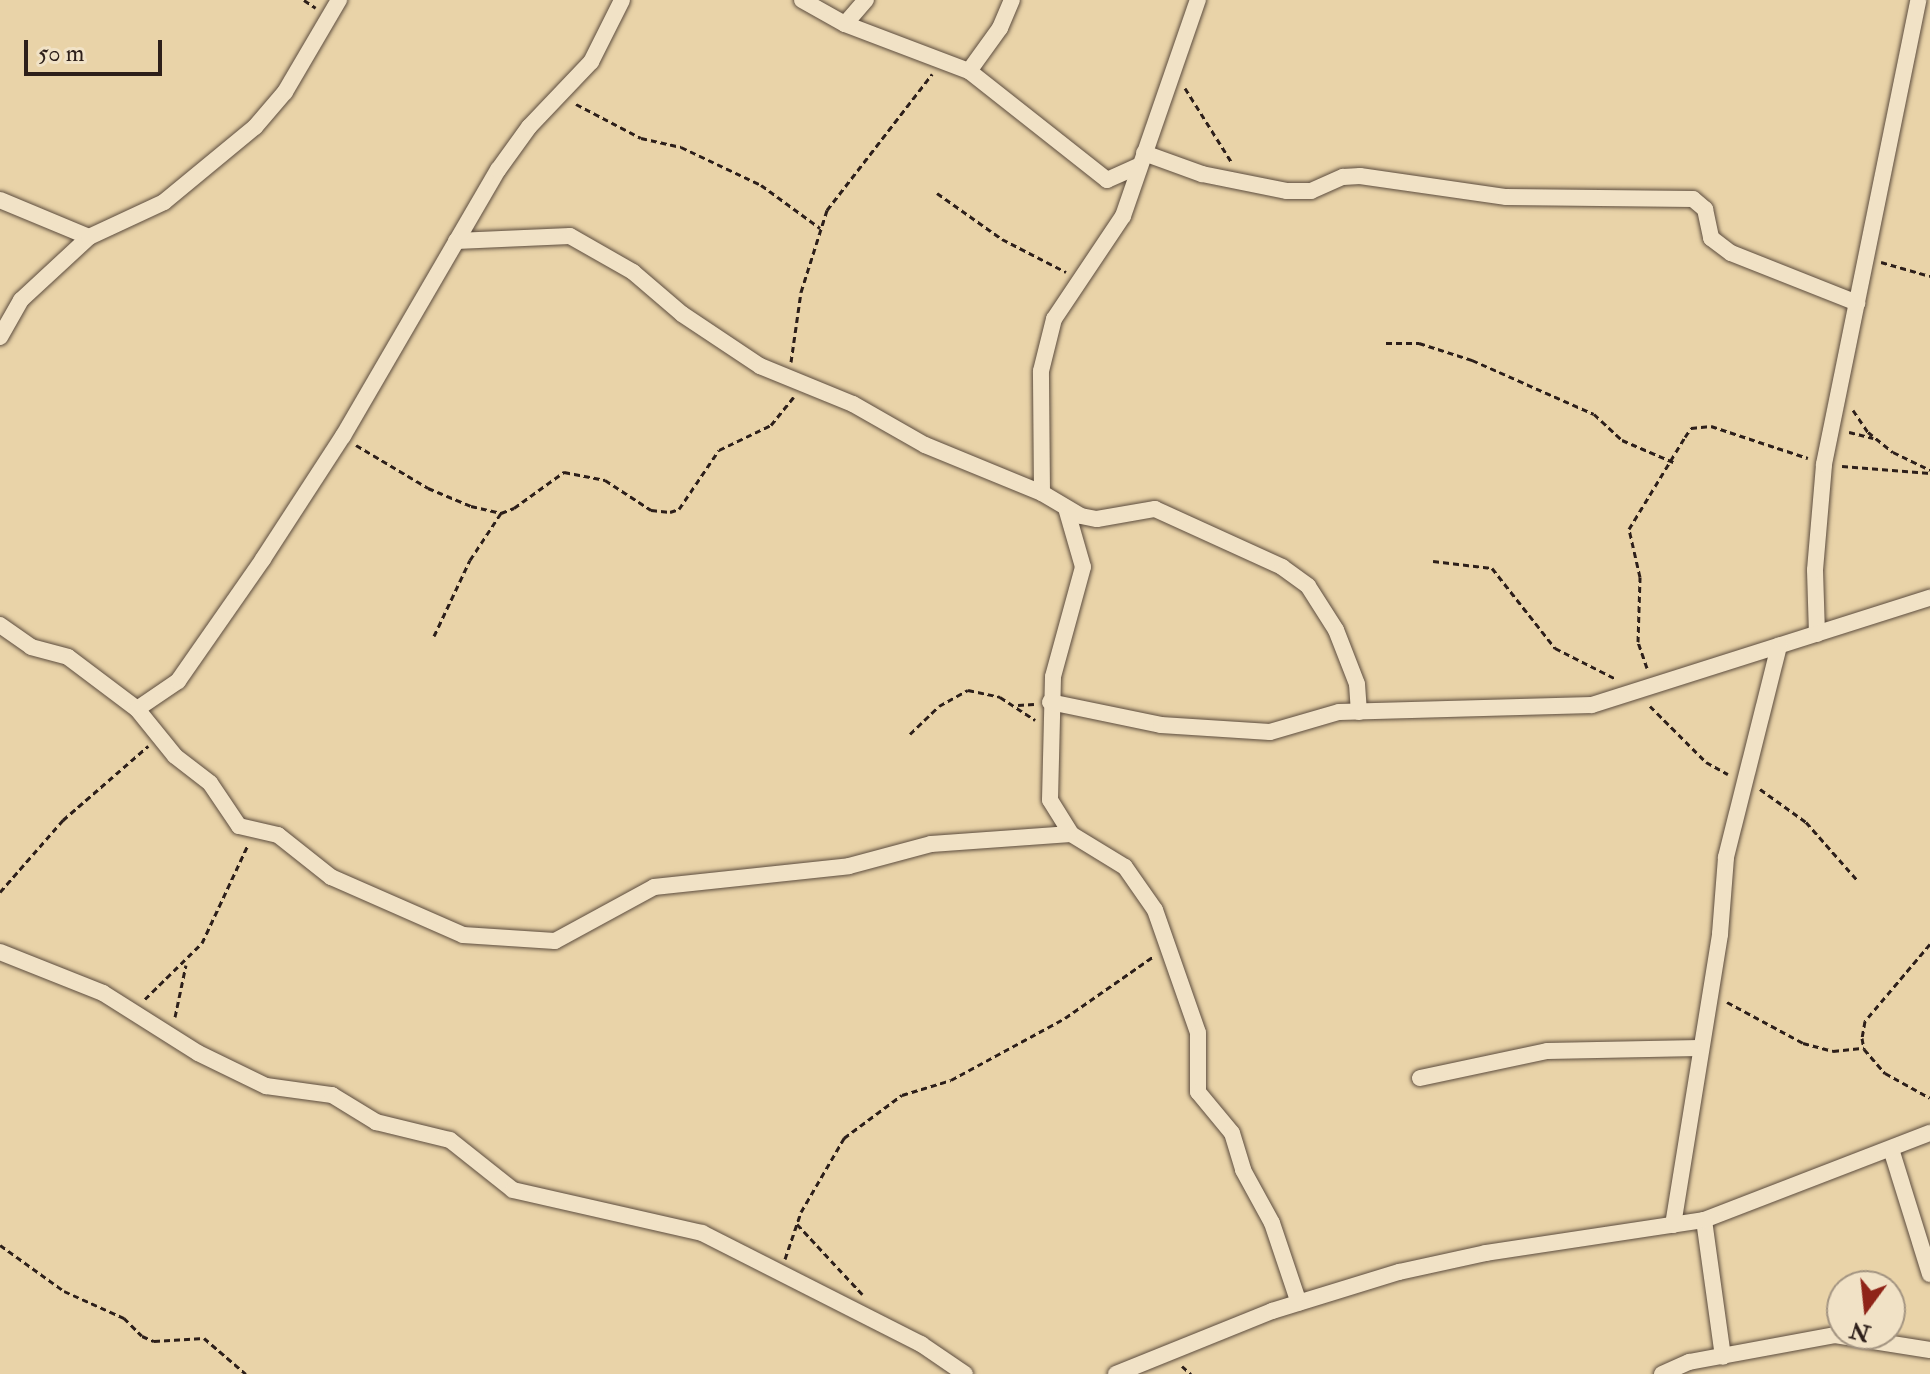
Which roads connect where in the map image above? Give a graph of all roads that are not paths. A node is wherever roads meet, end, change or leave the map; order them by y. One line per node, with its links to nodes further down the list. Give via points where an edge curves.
1 (339, 0): 12 (street, via 285,92 255,127 164,202)
2 (622, 0): 13 (street, via 591,62 498,170)
3 (802, 0): 8 (street)
4 (866, 0): 8 (street)
5 (1012, 0): 9 (street, via 1000,28)
6 (1198, 0): 10 (street, via 1176,75)
7 (1918, 0): 14 (street)
8 (845, 24): 9 (street)
9 (969, 71): 10 (street, via 1107,180)
10 (1141, 159): 14 (street, via 1311,191 1360,176 1506,197 1693,199 1705,209 1711,238 1731,253); 16 (street, via 1114,234 1054,319 1044,352)
11 (0, 200): 12 (street)
12 (89, 237): 15 (street, via 21,300)
13 (456, 241): 16 (street, via 570,236 633,272 682,314 795,383 853,404 935,450); 23 (street, via 343,436 178,681)
14 (1857, 303): 20 (street, via 1824,464 1815,570)
15 (0, 337)
16 (1042, 493): 17 (street)
17 (1066, 508): 22 (street, via 1083,567); 24 (street, via 1088,518 1163,511 1282,567 1308,586 1336,630 1357,684)
18 (1930, 598): 20 (street)
19 (0, 625): 23 (street, via 31,647 68,657)
20 (1817, 634): 21 (street)
21 (1779, 646): 24 (street, via 1592,705); 27 (street, via 1726,857 1720,934)
22 (1050, 702): 24 (street, via 1161,725 1270,732 1323,714); 25 (street, via 1050,800)
23 (137, 709): 25 (street, via 158,736 210,783 239,826 288,840 331,877 447,931 490,939 555,941 654,887 849,866 931,844)
24 (1359, 712)
25 (1071, 834): 34 (street, via 1125,867 1142,886 1198,1033 1198,1092 1232,1133 1243,1170 1272,1223)
26 (0, 952): 37 (street, via 133,1010 266,1086 319,1091 376,1122 450,1140 513,1190 702,1233 885,1325)
27 (1699, 1048): 28 (street, via 1547,1051); 32 (street)
28 (1420, 1078)
29 (1930, 1133): 30 (street)
30 (1891, 1149): 31 (street); 33 (street)
31 (1704, 1220): 32 (street); 36 (street)
32 (1673, 1225): 34 (street, via 1486,1253 1399,1272)
33 (1930, 1274)
34 (1299, 1303): 38 (street)
35 (1930, 1350): 36 (street, via 1835,1335)
36 (1723, 1357): 39 (street, via 1689,1362)
37 (965, 1374)
38 (1116, 1374)
39 (1662, 1374)

